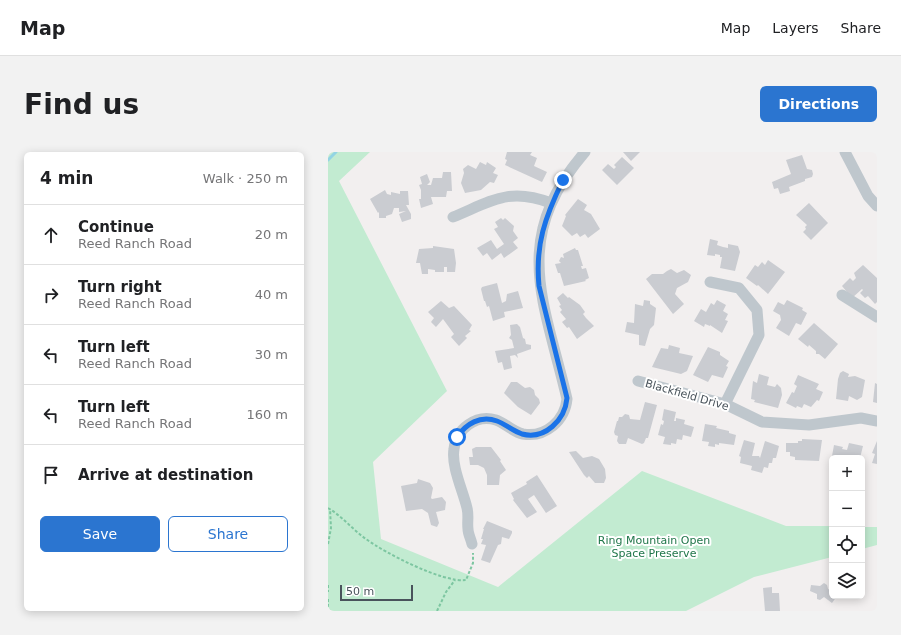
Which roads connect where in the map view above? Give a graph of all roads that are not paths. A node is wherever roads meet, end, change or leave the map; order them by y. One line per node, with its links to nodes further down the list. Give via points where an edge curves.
1 (585, 152): 3 (street, via 563,180)
2 (845, 152): 4 (street, via 868,196)
3 (551, 203): 5 (street, via 536,197 516,195 503,197); 12 (street, via 540,238 539,286 567,398 566,408 555,425 533,435 521,434 496,420 485,419 471,422 457,437 453,449 470,518 467,528)
4 (877, 206)
5 (453, 217)
6 (710, 282): 10 (street, via 739,288 757,310 759,335)
7 (842, 295): 8 (street)
8 (877, 317)
9 (638, 381): 10 (street, Blackfield Drive)
10 (725, 404): 11 (street, Blackfield Drive, via 762,422 809,425 861,418)
11 (877, 421)
12 (472, 544)

